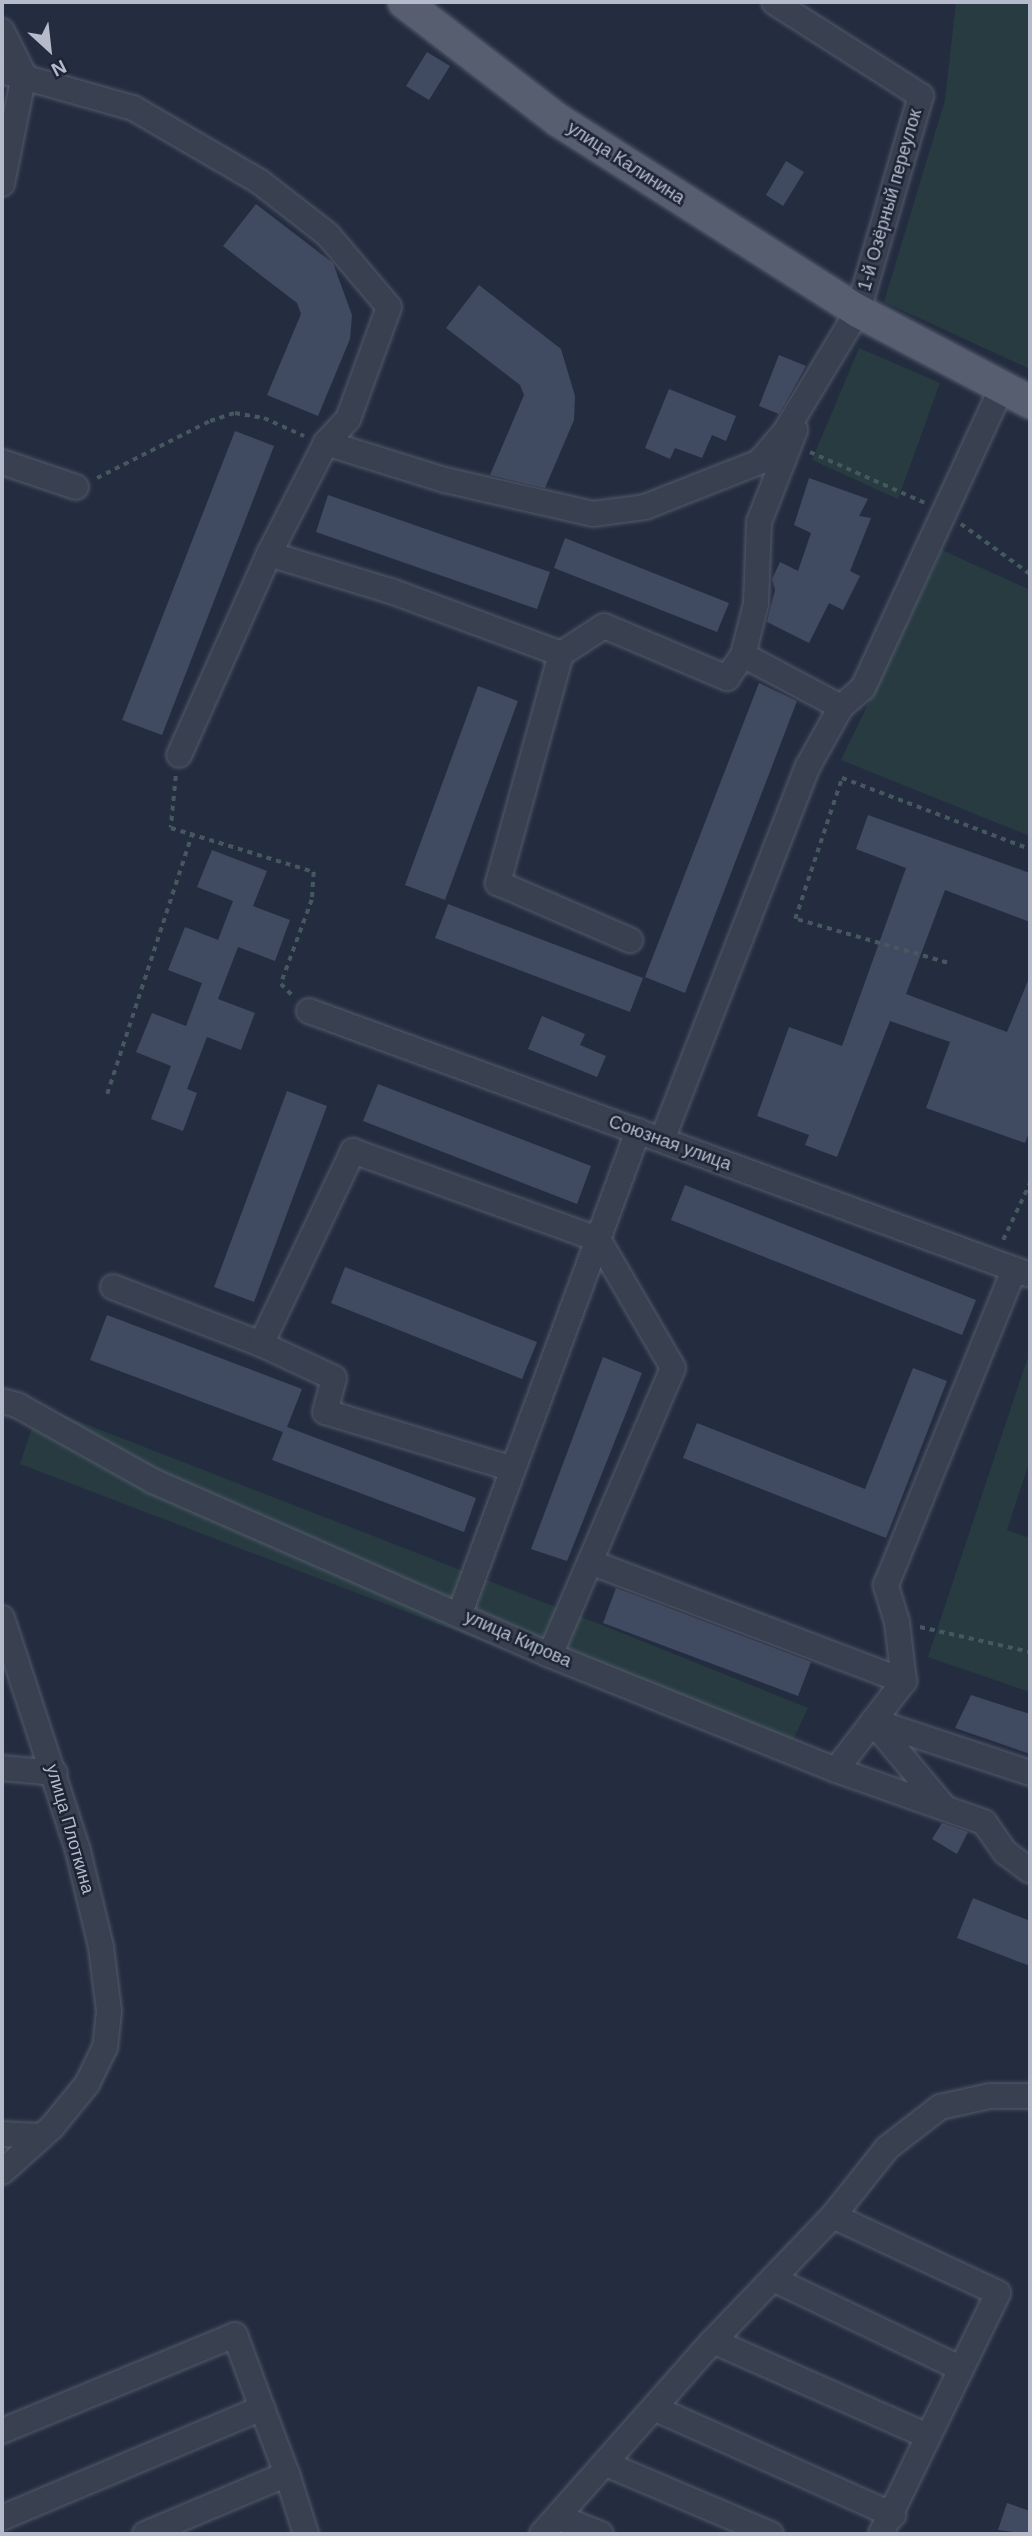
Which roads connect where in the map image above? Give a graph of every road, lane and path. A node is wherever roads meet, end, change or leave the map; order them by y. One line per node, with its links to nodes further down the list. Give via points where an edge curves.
1 (404, 2): 6 (main road, улица Калинина, via 558,120)
2 (774, 2): 6 (street, 1-й Озёрный переулок, via 920,96)
3 (2, 31): 4 (street)
4 (13, 73): 5 (street); 10 (street, via 133,108 260,182 328,235 389,307 348,419)
5 (2, 184)
6 (858, 311): 7 (street); 8 (main road, улица Калинина)
7 (817, 372): 10 (street, via 785,432 759,462 645,507 593,514 493,493); 11 (street)
8 (1001, 388): 9 (main road, улица Калинина); 14 (street)
9 (1030, 402)
10 (326, 443): 13 (path, via 256,415 235,413); 15 (street)
11 (790, 443): 14 (path); 18 (street, via 759,522 756,604)
12 (2, 462): 13 (street)
13 (76, 487)
14 (944, 512): 16 (path); 19 (street, via 863,688)
15 (269, 554): 17 (street, via 391,591); 20 (street)
16 (1030, 575)
17 (561, 654): 18 (street, via 604,626 727,678); 23 (street, via 498,883)
18 (743, 655): 19 (street)
19 (841, 708): 28 (street, via 808,766)
20 (178, 755): 21 (path, via 170,828)
21 (192, 834): 25 (path, via 314,872 312,900 281,984); 26 (path)
22 (1030, 849): 24 (path, via 842,778 795,919)
23 (630, 940)
24 (947, 963)
25 (309, 1011): 27 (street, Союзная улица)
26 (107, 1094)
27 (638, 1131): 28 (street, Союзная улица); 30 (street)
28 (662, 1140): 31 (street, Союзная улица)
29 (1030, 1184): 31 (path)
30 (598, 1239): 33 (street, via 353,1152); 35 (street); 36 (street, via 673,1368)
31 (1013, 1268): 39 (street, via 886,1585)
32 (113, 1287): 33 (street)
33 (261, 1344): 35 (street, via 334,1378 325,1412)
34 (2, 1401): 37 (street, улица Кирова, via 153,1481)
35 (513, 1469): 37 (street)
36 (590, 1562): 41 (street); 42 (street)
37 (460, 1613): 41 (street, улица Кирова)
38 (2, 1618): 46 (street, улица Плоткина)
39 (897, 1622): 40 (path); 42 (street)
40 (1030, 1652)
41 (550, 1655): 45 (street, улица Кирова)
42 (904, 1681): 43 (street)
43 (873, 1721): 45 (street); 47 (street); 48 (street)
44 (2, 1768): 46 (street)
45 (836, 1770): 48 (street, улица Кирова)
46 (55, 1773): 52 (street, улица Плоткина, via 101,1947 109,2011 105,2047 87,2084)
47 (1030, 1773)
48 (945, 1809): 49 (street, улица Кирова, via 984,1822 1005,1852)
49 (1030, 1871)
50 (1030, 2096): 54 (street, via 990,2096 940,2107 887,2148)
51 (2, 2134): 52 (street)
52 (41, 2136): 53 (street, улица Плоткина)
53 (2, 2172)
54 (833, 2216): 55 (street); 57 (street, via 998,2293)
55 (774, 2279): 56 (street); 57 (street)
56 (713, 2341): 59 (street); 61 (street)
57 (960, 2368): 61 (street)
58 (262, 2408): 60 (street, via 234,2335); 63 (street); 64 (street)
59 (656, 2409): 62 (street); 66 (street)
60 (2, 2431)
61 (927, 2436): 66 (street)
62 (606, 2464): 65 (street); 70 (street)
63 (287, 2473): 67 (street); 68 (street)
64 (2, 2518)
65 (550, 2525): 69 (street)
66 (887, 2525)
67 (145, 2534)
68 (306, 2534)
69 (601, 2534)
70 (771, 2534)

